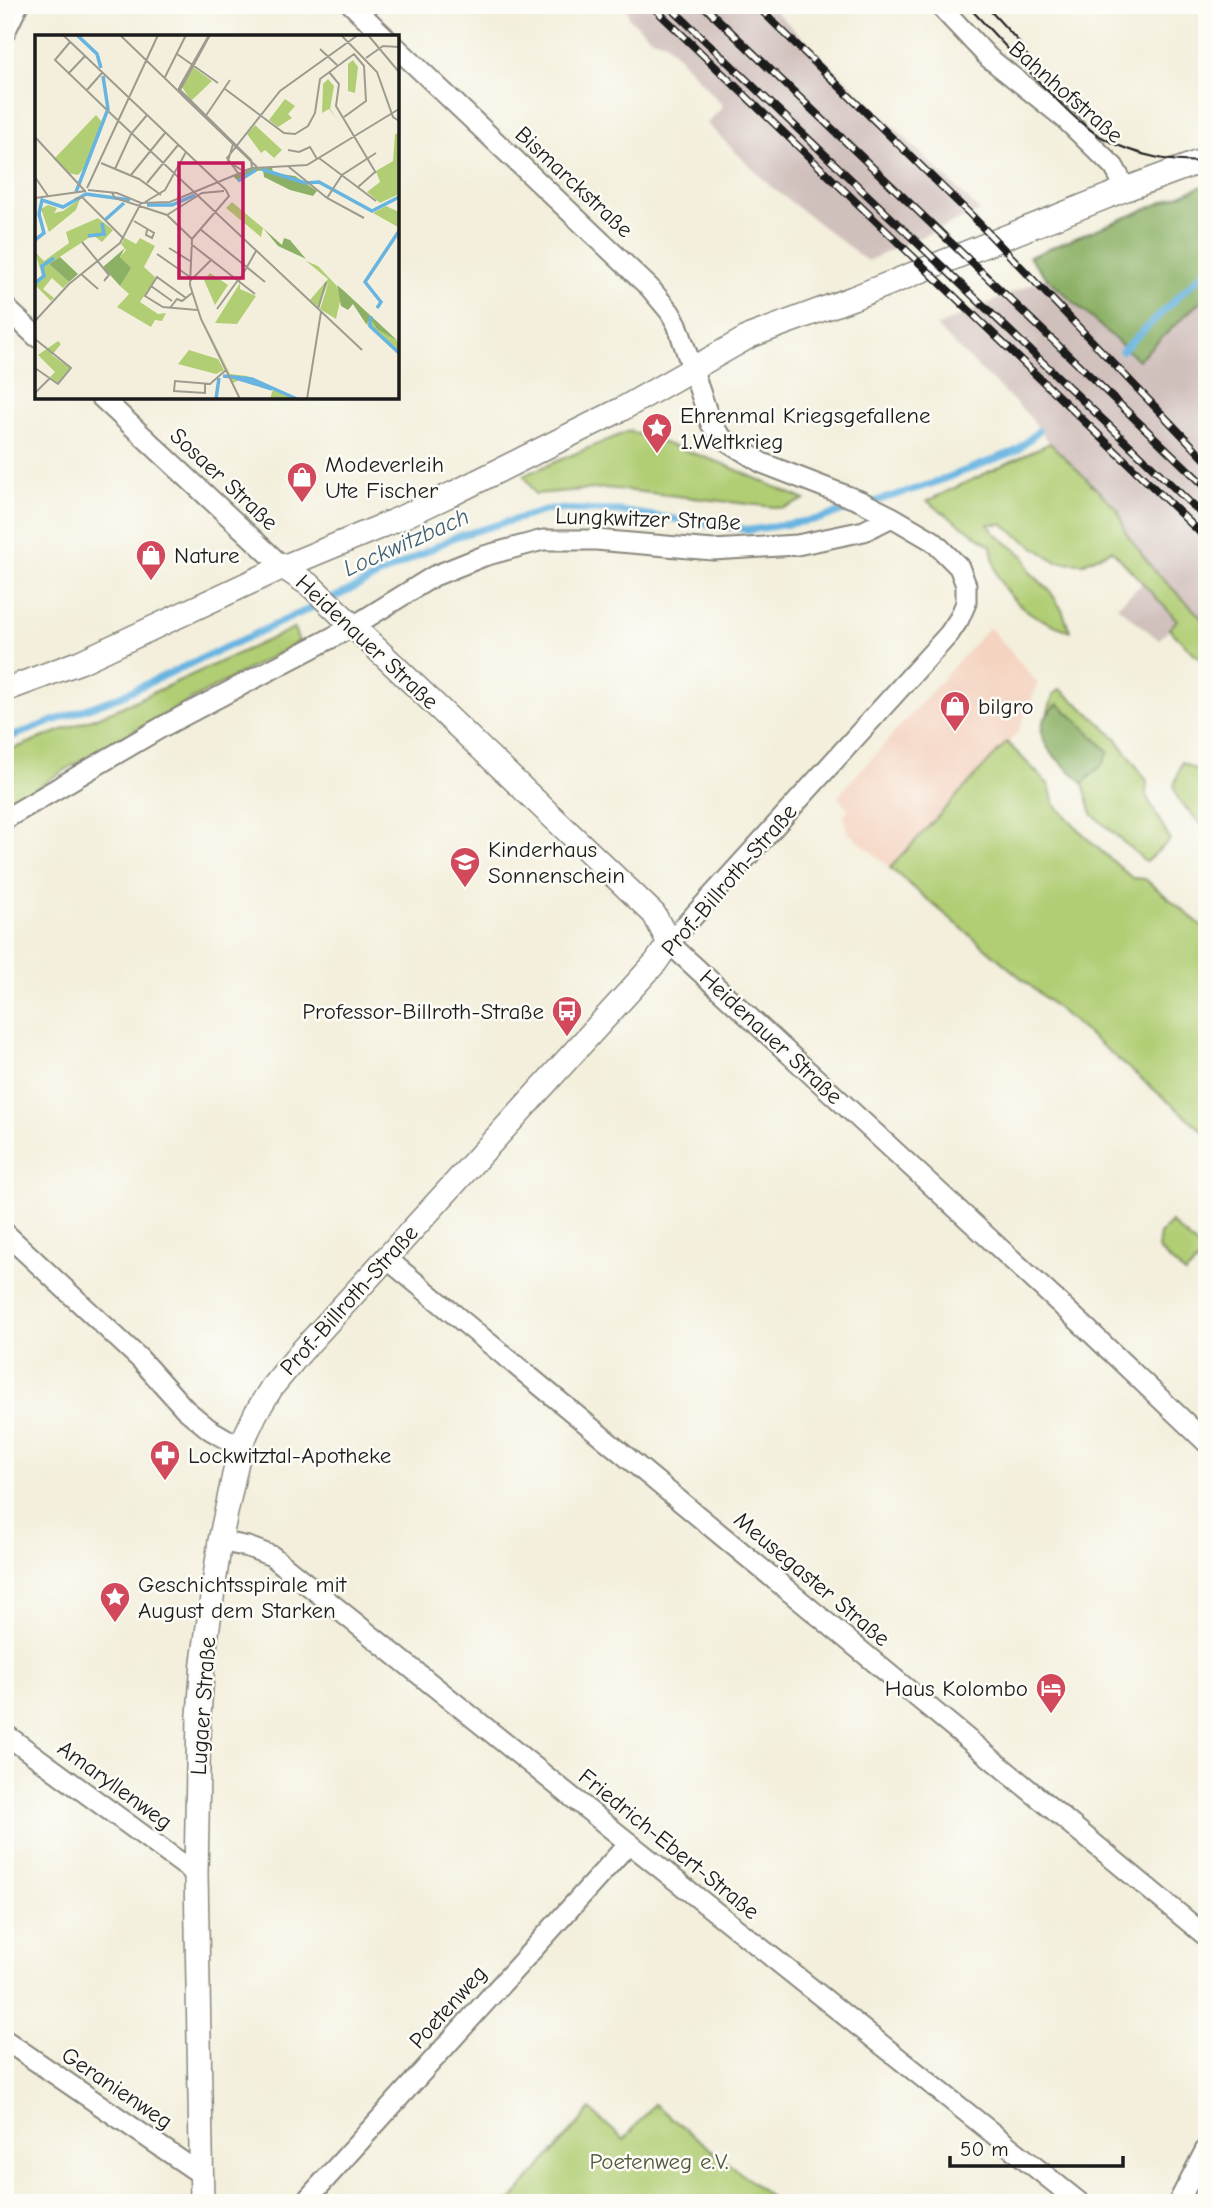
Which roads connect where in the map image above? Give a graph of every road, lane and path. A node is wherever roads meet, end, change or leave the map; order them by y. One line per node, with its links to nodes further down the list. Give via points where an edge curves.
1 (18, 5): 4 (street)
2 (352, 5): 5 (street)
3 (939, 5): 8 (street, Bahnhofstraße, via 989,58 1064,118 1114,167)
4 (5, 32)
5 (383, 35)
6 (399, 50): 11 (street, Bismarckstraße, via 650,288 677,324)
7 (1207, 159): 8 (street)
8 (1126, 189): 11 (street, via 750,336)
9 (5, 307): 10 (street)
10 (35, 335)
11 (693, 368): 13 (street, Prof.-Billroth-Straße, via 711,424 722,438 762,463); 14 (street, via 465,487)
12 (104, 399): 14 (street, Sosaer Straße)
13 (888, 515): 15 (street, Lungkwitzer Straße, via 864,531 797,545 713,550 543,540 434,576); 18 (street, Prof.-Billroth-Straße, via 933,541 959,567 966,585 966,603 959,619)
14 (283, 567): 15 (street, Heidenauer Straße, via 312,586); 16 (street, via 80,662)
15 (347, 621): 17 (street, Lungkwitzer Straße); 18 (street, Heidenauer Straße, via 654,914)
16 (5, 690)
17 (5, 819)
18 (669, 943): 20 (street, Prof.-Billroth-Straße, via 648,972); 21 (street, Heidenauer Straße)
19 (5, 1233): 22 (street, via 140,1359 185,1409)
20 (387, 1258): 22 (street, Prof.-Billroth-Straße, via 272,1387); 27 (street, Meusegaster Straße)
21 (1207, 1443)
22 (240, 1447): 23 (street, Lugaer Straße)
23 (220, 1541): 25 (street, Friedrich-Ebert-Straße, via 272,1556); 26 (street, Lugaer Straße, via 202,1675)
24 (5, 1734): 26 (street, Amaryllenweg)
25 (628, 1843): 32 (street, Poetenweg); 33 (street, Friedrich-Ebert-Straße)
26 (196, 1874): 30 (street, Lugaer Straße)
27 (1207, 1937)
28 (5, 2040): 30 (street, Geranienweg)
29 (1207, 2147): 34 (street)
30 (202, 2175): 31 (street, Lugaer Straße)
31 (202, 2203)
32 (304, 2203)
33 (1080, 2203)
34 (1178, 2203)

